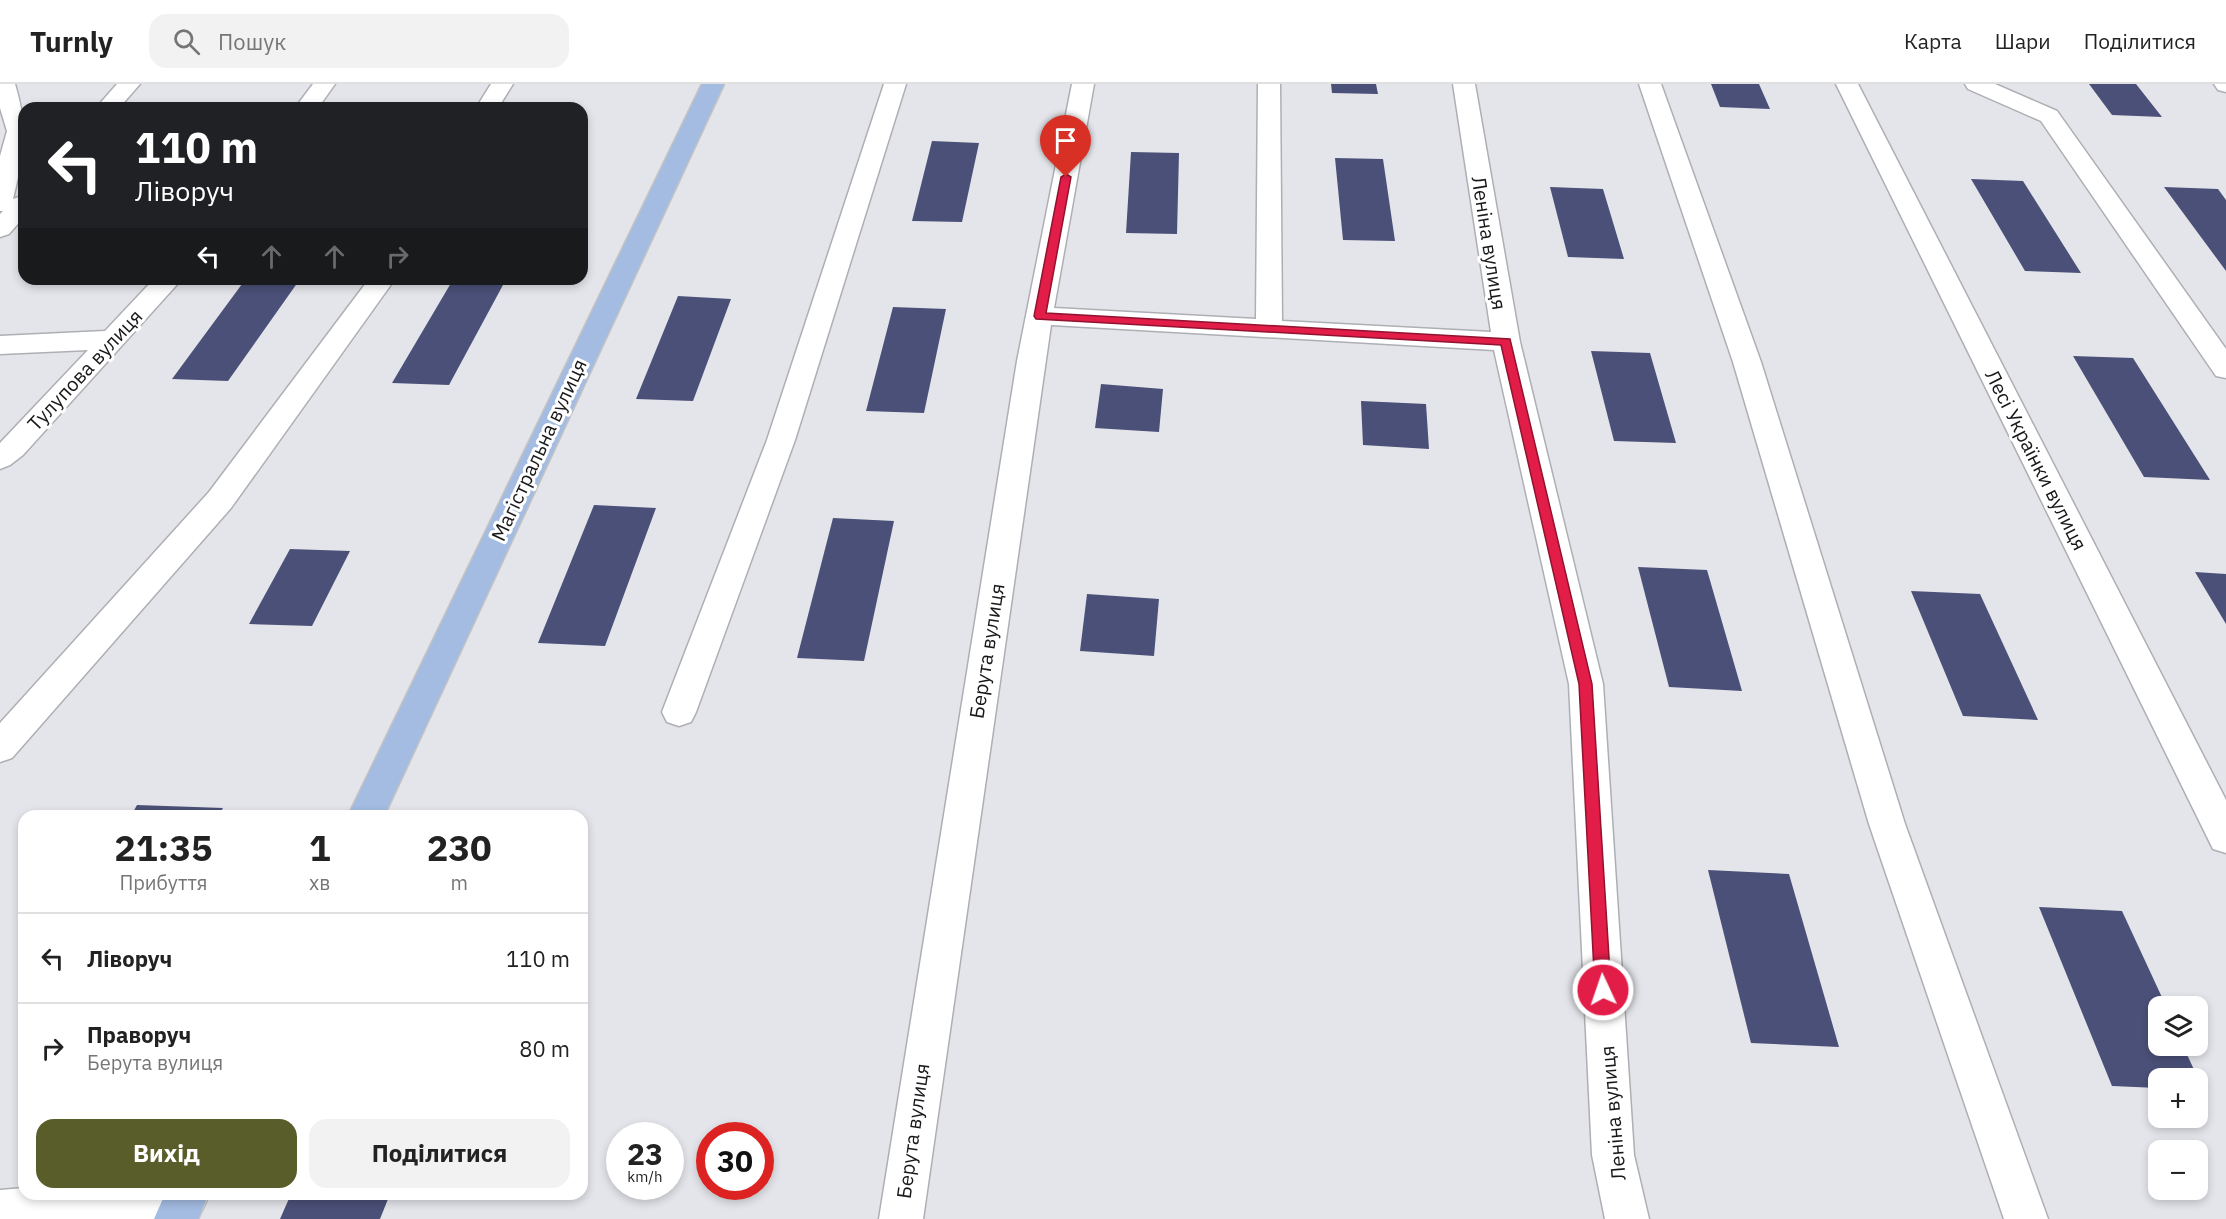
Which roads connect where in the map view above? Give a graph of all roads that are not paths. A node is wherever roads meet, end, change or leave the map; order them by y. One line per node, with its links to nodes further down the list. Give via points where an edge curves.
1 (4, 84): 16 (street, via 18,131)
2 (129, 84): 13 (street)
3 (324, 84): 14 (street)
4 (502, 84): 15 (street)
5 (713, 84): 30 (main road, Магістральна вулиця)
6 (895, 84): 28 (street, via 781,440)
7 (1083, 84): 21 (street, Берута вулиця)
8 (1269, 84): 22 (street)
9 (1464, 84): 24 (street, Леніна вулиця)
10 (1650, 84): 36 (street, via 1747,362 1887,824)
11 (1847, 84): 31 (street, Лесі Українки вулиця)
12 (1976, 84): 26 (street, via 2049,116)
13 (112, 102)
14 (310, 102)
15 (491, 102)
16 (0, 204)
17 (18, 209): 18 (street)
18 (0, 229)
19 (164, 285): 23 (street, Тулупова вулиця)
20 (378, 285): 29 (street, via 220,500)
21 (1040, 316): 22 (street); 34 (street, Берута вулиця)
22 (1269, 328): 24 (street)
23 (114, 340): 25 (street); 27 (street, Тулупова вулиця)
24 (1506, 342): 35 (street, Леніна вулиця, via 1586,684 1613,1155)
25 (0, 345)
26 (2226, 369)
27 (0, 458)
28 (679, 712)
29 (0, 747)
30 (369, 810)
31 (2226, 837)
32 (183, 1203): 33 (street)
33 (0, 1212)
34 (901, 1219)
35 (1627, 1219)
36 (2026, 1219)

